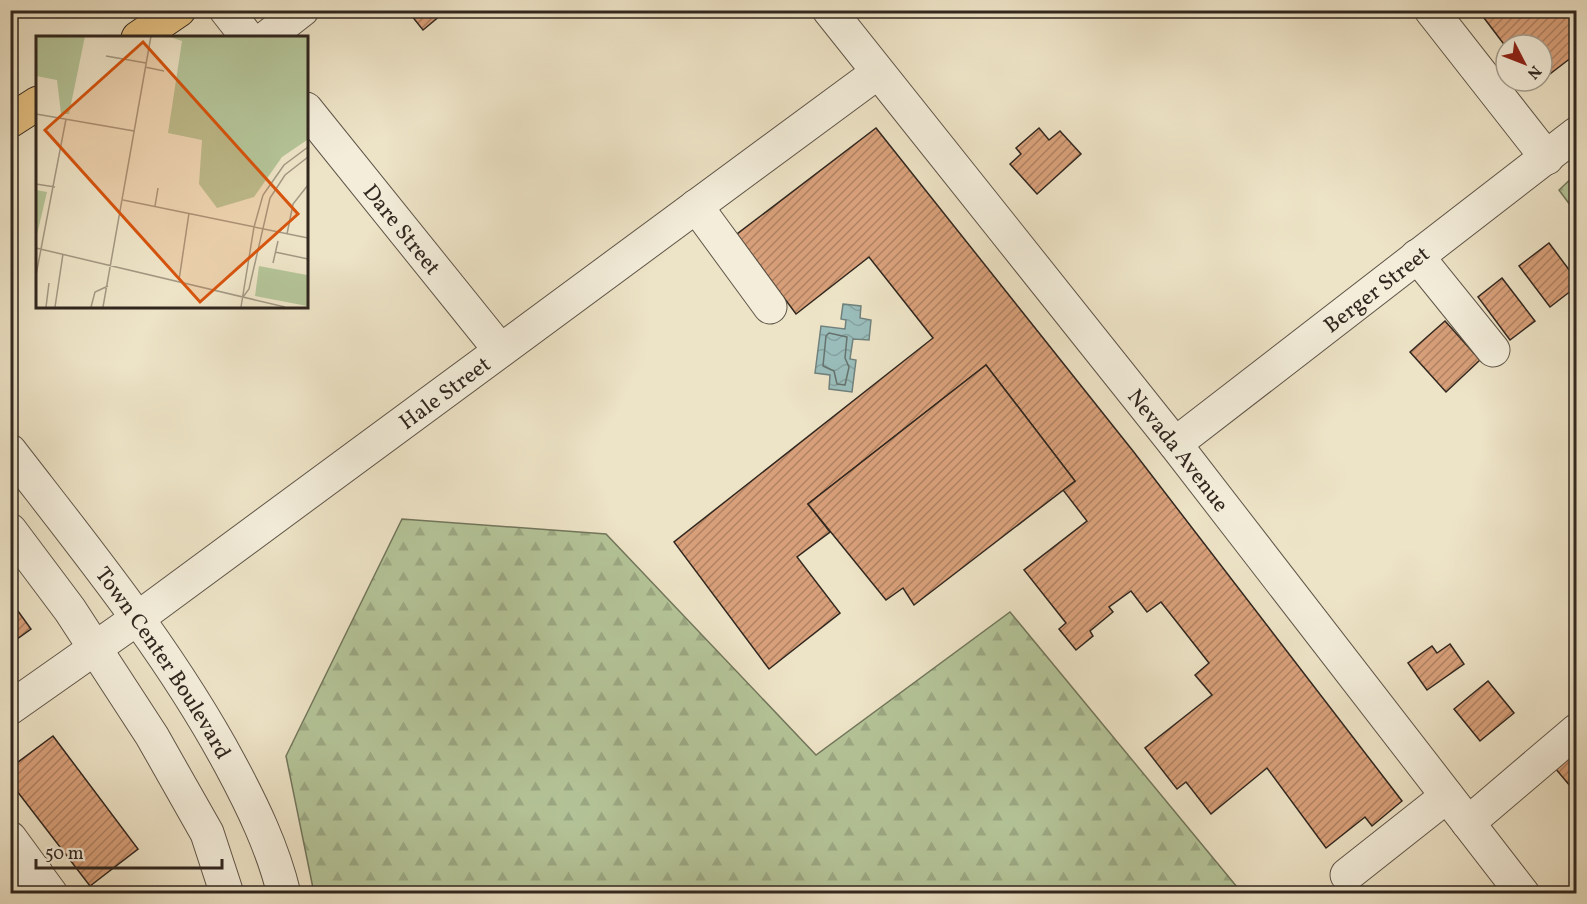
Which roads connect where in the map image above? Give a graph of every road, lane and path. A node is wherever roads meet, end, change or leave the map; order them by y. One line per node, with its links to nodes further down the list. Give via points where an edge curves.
1 (179, 10): 6 (main road)
2 (226, 10): 7 (street)
3 (302, 10): 8 (street)
4 (829, 10): 9 (street, Nevada Avenue)
5 (1431, 10): 14 (street)
6 (141, 36)
7 (246, 36)
8 (269, 36)
9 (877, 73): 15 (street, Hale Street); 20 (street, Nevada Avenue)
10 (36, 104): 12 (main road)
11 (308, 111): 18 (street, Dare Street)
12 (10, 121)
13 (1576, 134): 14 (street, Berger Street)
14 (1547, 158): 16 (street, Berger Street)
15 (696, 206): 17 (street); 18 (street, Hale Street)
16 (1417, 256): 19 (street); 20 (street, Berger Street)
17 (771, 307)
18 (500, 350): 23 (street, Hale Street)
19 (1492, 350)
20 (1175, 444): 27 (street, Nevada Avenue)
21 (10, 451): 23 (street, Town Center Boulevard)
22 (10, 530): 24 (street, Town Center Boulevard)
23 (138, 618): 24 (street, Hale Street); 33 (street, Town Center Boulevard, via 199,707 255,810)
24 (96, 648): 25 (street, Hale Street); 32 (street, Town Center Boulevard, via 207,833)
25 (10, 708)
26 (1576, 731): 28 (street)
27 (1447, 796): 28 (street, Nevada Avenue); 30 (street)
28 (1468, 823): 34 (street, Nevada Avenue)
29 (10, 838): 31 (street)
30 (1347, 875)
31 (32, 884)
32 (227, 894)
33 (284, 894)
34 (1523, 894)

